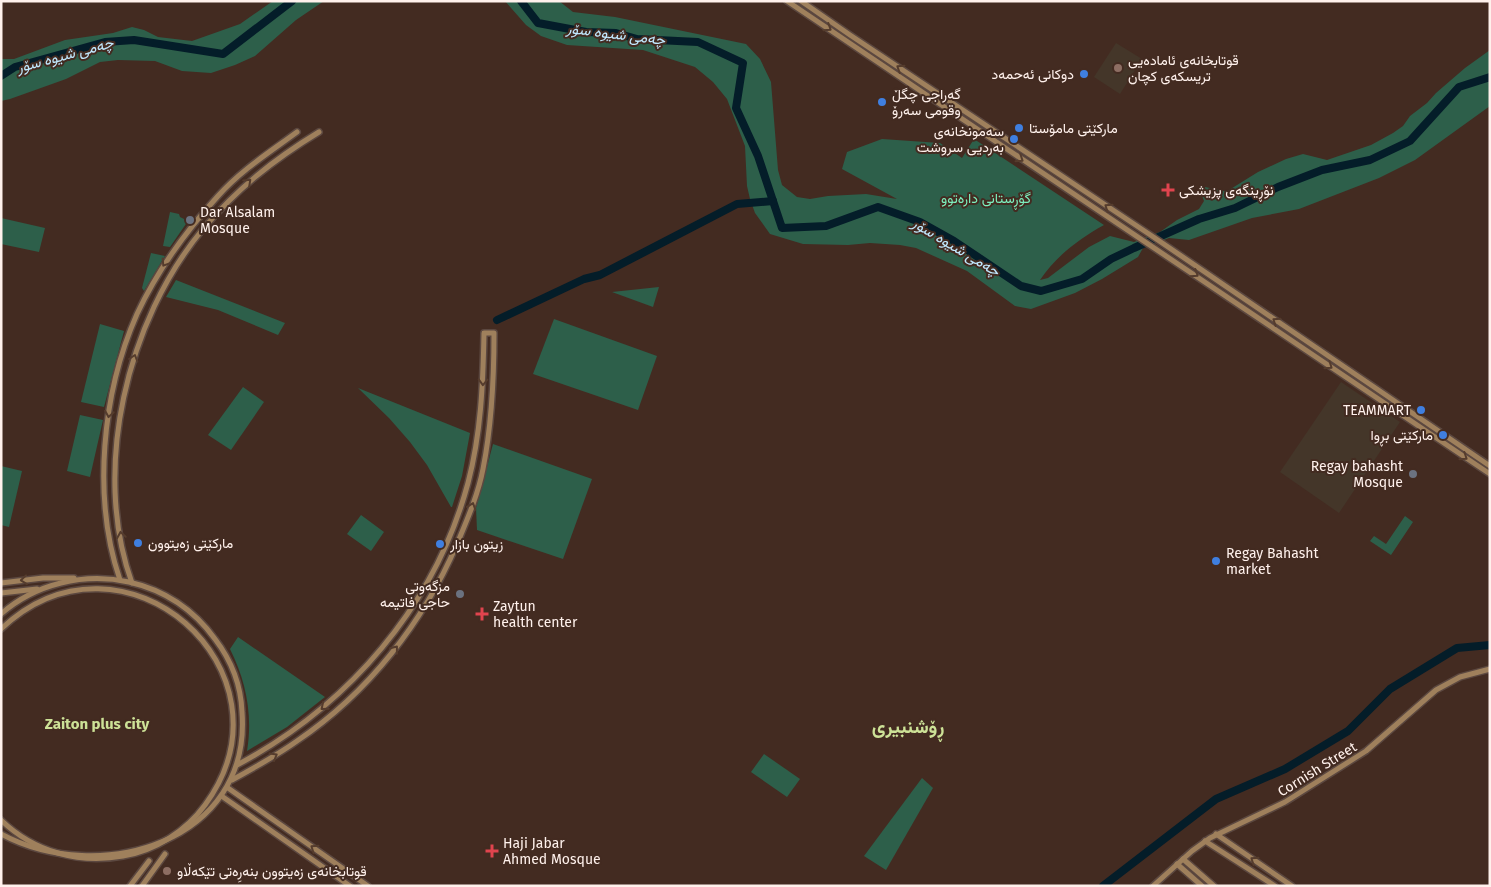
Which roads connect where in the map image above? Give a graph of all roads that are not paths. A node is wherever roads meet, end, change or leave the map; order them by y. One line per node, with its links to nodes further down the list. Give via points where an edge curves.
1 (787, 1): 4 (street, one-way to 4)
2 (801, 1): 3 (street, one-way to 2)
3 (934, 91): 4 (street); 14 (street, one-way to 3)
4 (930, 98): 16 (street, one-way to 16)
5 (297, 132): 7 (street)
6 (319, 132): 8 (street)
7 (284, 142): 8 (street); 9 (street, via 232,181)
8 (291, 149): 10 (street, one-way to 8, via 256,175)
9 (194, 224): 10 (street); 11 (street, one-way to 11, via 158,275 130,331 114,389)
10 (202, 230): 12 (street, one-way to 10, via 124,390 141,336 172,273)
11 (105, 450): 12 (street); 19 (street, via 105,503)
12 (116, 451): 21 (street, one-way to 12, via 119,526)
13 (471, 466): 15 (street); 15 (street, one-way to 13, via 492,403 494,333 484,333 482,396); 27 (street, via 457,518 430,578 395,631)
14 (1490, 466)
15 (483, 469): 28 (street, one-way to 15, via 388,657 427,603 463,530)
16 (1490, 474)
17 (43, 578): 18 (street); 20 (street, one-way to 20); 22 (street)
18 (82, 579): 19 (street); 22 (street)
19 (120, 580): 21 (street)
20 (1, 583)
21 (132, 583): 29 (street, via 157,591 187,609 204,625 224,653 236,680 242,708 242,743)
22 (43, 589): 23 (street); 24 (street)
23 (1, 593)
24 (1, 614)
25 (1, 629): 33 (street, via 34,605 76,591 121,591 150,600 176,614 207,645 226,685 232,728 223,772 201,810 178,832 141,852 97,859 68,856 33,843)
26 (1490, 670): 36 (street, Cornish Street, via 1448,683 1425,698 1376,744 1353,760 1280,805)
27 (345, 688): 28 (street); 29 (street, one-way to 29, via 280,740)
28 (353, 695): 30 (street, one-way to 28, via 297,742)
29 (237, 765): 30 (street)
30 (232, 780): 31 (street)
31 (228, 788): 32 (street); 48 (street, one-way to 31)
32 (223, 797): 34 (street); 47 (street)
33 (1, 820)
34 (202, 825)
35 (1, 834): 38 (street)
36 (1216, 834): 37 (street, Cornish Street); 53 (street, one-way to 36)
37 (1205, 841): 39 (street, Cornish Street); 52 (street)
38 (24, 850)
39 (1183, 859): 42 (street, Cornish Street); 43 (street)
40 (149, 860): 41 (street); 45 (street); 46 (street, via 167,851)
41 (137, 864)
42 (1176, 864): 44 (street); 49 (street, Cornish Street)
43 (1190, 865): 44 (street); 51 (street)
44 (1185, 871): 50 (street)
45 (130, 886)
46 (142, 886)
47 (350, 886)
48 (368, 886)
49 (1153, 886)
50 (1202, 886)
51 (1214, 886)
52 (1276, 886)
53 (1292, 886)

